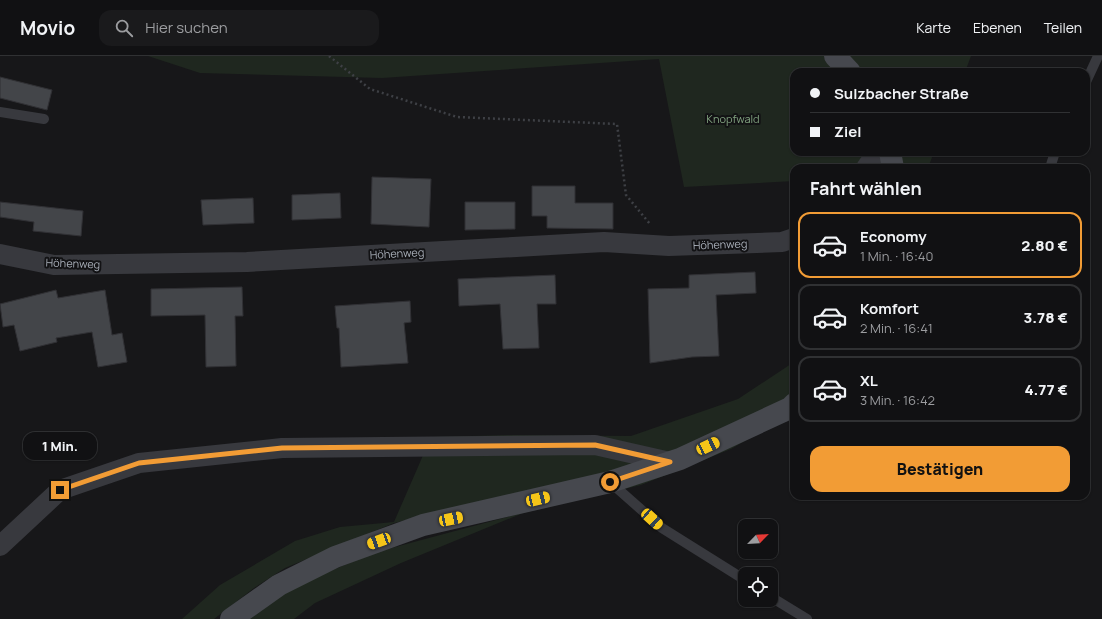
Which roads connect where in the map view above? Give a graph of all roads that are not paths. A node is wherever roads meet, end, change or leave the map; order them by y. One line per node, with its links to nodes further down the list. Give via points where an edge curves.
1 (835, 56): 3 (main road)
2 (1098, 56): 4 (lane)
3 (846, 68)
4 (1090, 73)
5 (0, 112): 6 (lane)
6 (44, 119)
7 (790, 239): 8 (street, Höhenweg, via 782,242 670,246 604,242 246,262 54,265)
8 (0, 254)
9 (790, 407): 10 (main road)
10 (670, 462): 11 (main road); 12 (street, via 595,445 282,448 139,463 60,490)
11 (610, 482): 13 (lane, via 662,528); 15 (main road, via 423,525 335,557 279,585)
12 (0, 546)
13 (738, 576)
14 (778, 601): 16 (lane)
15 (230, 619)
16 (806, 619)

